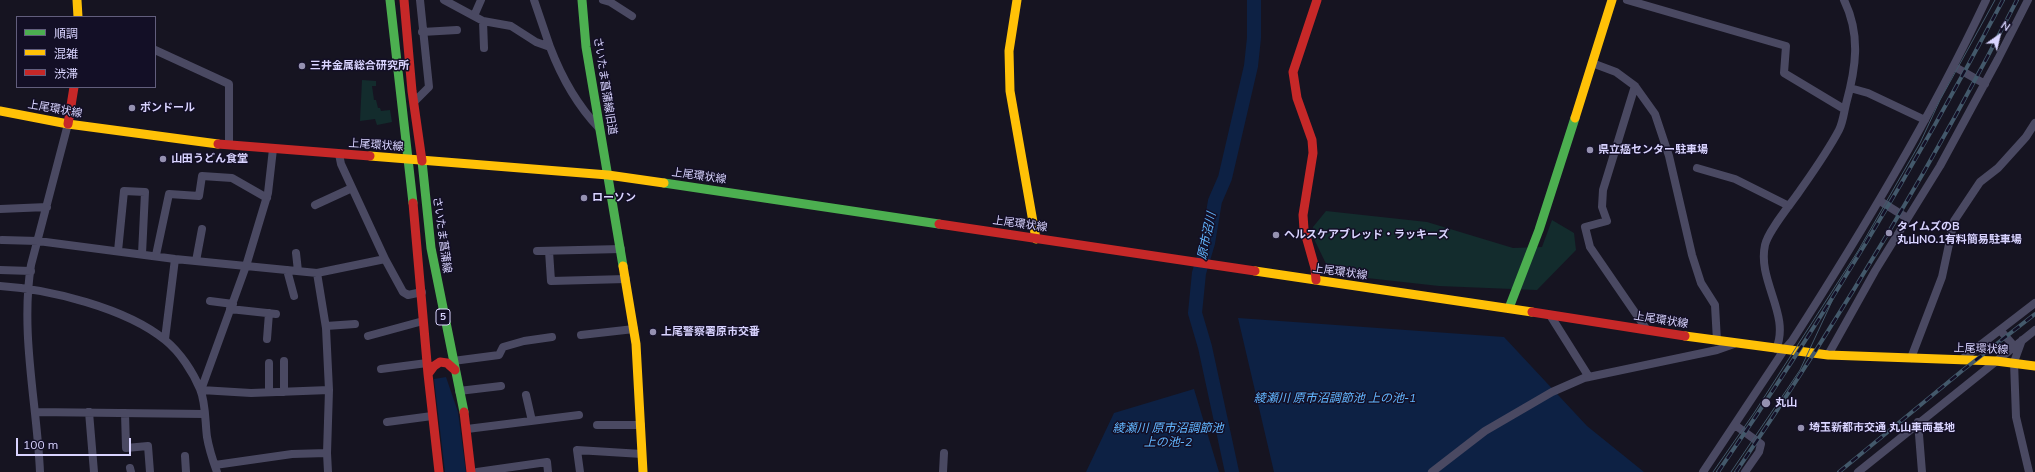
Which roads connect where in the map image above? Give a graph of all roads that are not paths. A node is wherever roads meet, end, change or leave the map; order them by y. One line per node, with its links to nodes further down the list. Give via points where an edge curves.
1 (77, 0): 17 (main road)
2 (390, 0): 42 (main road, 5)
3 (404, 0): 32 (main road, さいたま菖蒲線 / 5)
4 (420, 0): 22 (street)
5 (444, 0): 18 (street)
6 (481, 0): 18 (street)
7 (534, 0): 23 (street)
8 (582, 0): 38 (main road, さいたま菖蒲線旧道, via 586,47)
9 (603, 0): 19 (street)
10 (1017, 0): 55 (main road, via 1010,51 1010,91)
11 (1317, 0): 75 (main road, via 1293,72 1297,98 1312,140 1313,153 1303,215)
12 (1612, 0): 26 (main road)
13 (1627, 0): 33 (street, via 1786,46 1784,73)
14 (1844, 0): 31 (street, via 1852,16 1854,36 1855,66)
15 (1986, 0): 27 (street)
16 (2028, 0): 28 (street)
17 (80, 16)
18 (474, 16): 20 (street)
19 (632, 16)
20 (483, 21): 23 (street, via 511,26 536,42); 24 (street)
21 (457, 30): 22 (street)
22 (422, 32): 32 (street, via 429,87)
23 (550, 47): 38 (street, via 558,69)
24 (484, 48)
25 (156, 50): 39 (street, via 229,84)
26 (1592, 63): 29 (street, via 1616,72); 83 (main road, via 1539,230)
27 (1954, 67): 28 (street); 35 (street)
28 (1985, 84): 53 (street, via 1930,184)
29 (1635, 86): 89 (street, via 1603,190 1602,206 1607,221 1585,228 1590,247); 98 (street, via 1655,114 1669,156 1692,256 1701,283 1715,305)
30 (74, 88): 37 (main road)
31 (1850, 88): 33 (street); 35 (street, via 1868,93)
32 (414, 102): 43 (main road, さいたま菖蒲線 / 5)
33 (1844, 109): 50 (street, via 1839,129)
34 (0, 111): 37 (main road, 上尾環状線)
35 (1925, 120): 48 (street)
36 (2035, 123): 103 (street, via 1998,168 1980,182 1954,221 1942,277)
37 (68, 124): 39 (main road, 上尾環状線); 51 (street)
38 (599, 128): 45 (main road, さいたま菖蒲線旧道)
39 (229, 145): 40 (main road, 上尾環状線)
40 (273, 149): 41 (main road, 上尾環状線); 47 (street)
41 (339, 154): 42 (main road, 上尾環状線); 46 (street)
42 (408, 160): 43 (main road, 上尾環状線); 78 (main road, 5)
43 (422, 161): 45 (main road, 上尾環状線); 110 (main road, さいたま菖蒲線 / 5, via 431,248)
44 (1697, 168): 50 (street, via 1735,179)
45 (608, 175): 55 (main road, 上尾環状線); 58 (main road, さいたま菖蒲線旧道)
46 (352, 188): 49 (street); 66 (street)
47 (267, 198): 64 (street, via 232,178 202,176 199,196 169,194); 68 (street)
48 (1880, 201): 53 (street); 101 (street, via 1792,341)
49 (315, 205)
50 (1789, 206): 101 (street, via 1765,245 1768,285 1780,325)
51 (47, 208): 52 (street); 57 (street)
52 (0, 210)
53 (1907, 218): 102 (street)
54 (202, 229): 67 (street)
55 (1036, 239): 75 (main road, 上尾環状線)
56 (2, 240): 57 (street)
57 (38, 241): 59 (street); 71 (street)
58 (621, 249): 61 (street); 74 (main road, さいたま菖蒲線旧道)
59 (118, 251): 63 (street); 63 (street, via 124,191 145,192)
60 (537, 251): 61 (street)
61 (549, 251): 74 (street, via 551,281)
62 (296, 253): 72 (street)
63 (142, 254): 64 (street)
64 (156, 255): 65 (street)
65 (175, 259): 67 (street); 95 (street)
66 (385, 259): 73 (street); 78 (street, via 403,292 408,296)
67 (196, 261): 68 (street)
68 (246, 266): 70 (street); 82 (street)
69 (0, 270): 71 (street)
70 (287, 270): 72 (street); 79 (street)
71 (30, 271): 77 (street)
72 (298, 271): 73 (street)
73 (317, 273): 87 (street)
74 (626, 279): 88 (main road, さいたま菖蒲線旧道)
75 (1316, 280): 83 (main road, 上尾環状線)
76 (0, 286): 77 (street)
77 (28, 288): 95 (street, via 74,299 123,316); 122 (street, via 27,316)
78 (422, 292): 85 (main road, 5)
79 (294, 296)
80 (210, 301): 82 (street)
81 (2035, 303): 90 (street)
82 (231, 307): 96 (street, via 272,313); 116 (street)
83 (1509, 308): 84 (main road, 上尾環状線)
84 (1550, 315): 89 (main road, 上尾環状線); 114 (street)
85 (423, 321): 93 (street); 109 (main road, 5)
86 (355, 324): 87 (street)
87 (326, 326): 117 (street)
88 (634, 329): 92 (street); 132 (main road, さいたま菖蒲線旧道)
89 (1648, 330): 98 (main road, 上尾環状線)
90 (2000, 330): 100 (street); 105 (street)
91 (2035, 330): 97 (street)
92 (581, 335)
93 (368, 336)
94 (552, 337): 110 (street, via 503,347 499,354)
95 (165, 339): 116 (street, via 182,358)
96 (266, 339)
97 (2022, 340): 100 (street); 107 (street)
98 (1718, 341): 99 (main road, 上尾環状線)
99 (1734, 344): 101 (main road, 上尾環状線); 114 (street, via 1717,350)
100 (2014, 346): 106 (street)
101 (1780, 350): 102 (main road, 上尾環状線); 133 (street)
102 (1828, 355): 103 (main road, 上尾環状線)
103 (1911, 358): 105 (main road, 上尾環状線)
104 (284, 361): 120 (street)
105 (1961, 361): 106 (main road, 上尾環状線)
106 (1996, 361): 107 (main road, 上尾環状線); 130 (street)
107 (2014, 362): 111 (main road, 上尾環状線); 157 (street, via 2016,417)
108 (269, 363): 119 (street)
109 (427, 364): 112 (street); 113 (main road, 5)
110 (454, 366): 113 (main road, via 447,362 434,364); 118 (main road, さいたま菖蒲線 / 5)
111 (2035, 366)
112 (381, 369)
113 (428, 374): 126 (main road, 5)
114 (1589, 377): 152 (street, via 1552,392 1485,431)
115 (501, 386): 118 (street)
116 (201, 390): 119 (street); 125 (street)
117 (329, 390): 120 (street); 135 (street)
118 (459, 391): 134 (main road, さいたま菖蒲線 / 5)
119 (269, 392): 120 (street)
120 (284, 392)
121 (526, 395): 128 (street)
122 (35, 412): 123 (street); 140 (street)
123 (89, 412): 124 (street); 141 (street)
124 (125, 413): 125 (street); 142 (street, via 126,448 148,446)
125 (204, 414): 139 (street, via 207,439)
126 (432, 416): 129 (street); 145 (main road, 5)
127 (579, 416): 128 (street)
128 (532, 421): 134 (street)
129 (388, 422)
130 (1918, 422): 155 (street); 156 (street)
131 (597, 425): 132 (street)
132 (641, 425): 137 (main road, さいたま菖蒲線旧道)
133 (1738, 427): 153 (street); 154 (street, via 1759,442 1761,447)
134 (467, 429): 146 (main road, さいたま菖蒲線 / 5)
135 (327, 453): 139 (street, via 292,454); 144 (street)
136 (944, 453): 151 (street)
137 (642, 454): 149 (street, via 577,450); 150 (main road, さいたま菖蒲線旧道)
138 (185, 456): 143 (street)
139 (216, 468)
140 (40, 472)
141 (94, 472)
142 (150, 472)
143 (186, 472)
144 (328, 472)
145 (439, 472)
146 (471, 472)
147 (477, 472): 148 (street, via 547,462)
148 (548, 472)
149 (580, 472)
150 (643, 472)
151 (943, 472)
152 (1432, 472)
153 (1703, 472)
154 (1746, 472)
155 (1858, 472)
156 (1922, 472)
157 (2029, 472)

